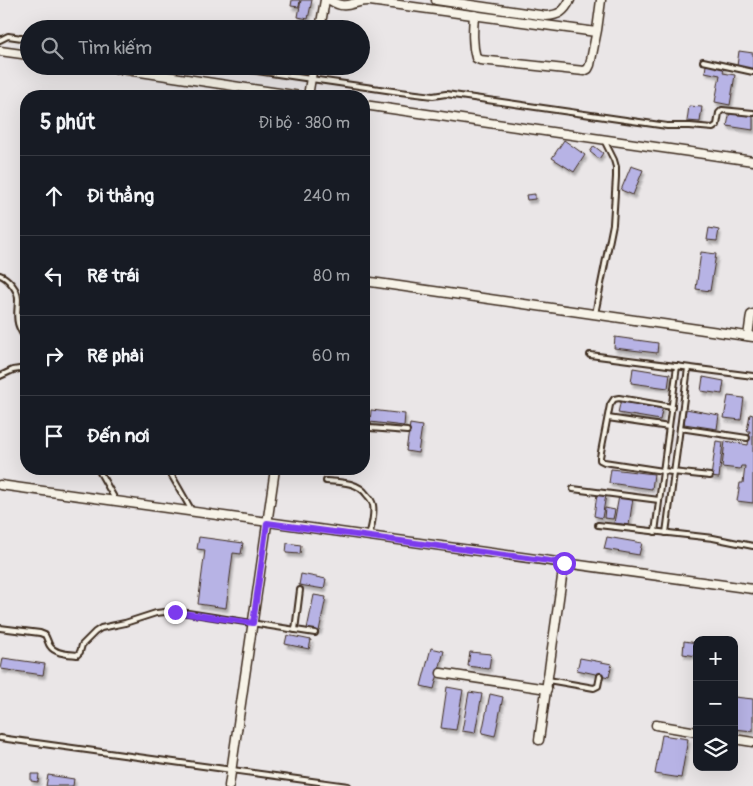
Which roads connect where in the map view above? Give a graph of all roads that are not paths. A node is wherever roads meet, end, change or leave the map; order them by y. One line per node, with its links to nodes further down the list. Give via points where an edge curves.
1 (325, 0): 7 (street)
2 (330, 0): 6 (street, via 341,6 370,1)
3 (436, 0): 4 (street, via 546,16 564,10)
4 (570, 0)
5 (601, 0): 8 (street)
6 (474, 15): 8 (street); 8 (street, via 474,53 480,60 584,71 590,65)
7 (322, 20)
8 (596, 32)
9 (20, 37): 10 (lane, via 8,36)
10 (0, 40)
11 (0, 51): 12 (street)
12 (20, 54)
13 (703, 61): 14 (lane)
14 (753, 72)
15 (160, 75): 19 (street)
16 (284, 75): 18 (lane)
17 (312, 75): 18 (street)
18 (311, 79): 20 (street); 22 (lane, via 433,96 446,94 667,126 713,128 717,126 722,110)
19 (260, 90)
20 (309, 90)
21 (370, 106): 23 (street)
22 (753, 113)
23 (604, 140): 24 (street); 27 (lane, via 614,160 616,177 613,224)
24 (753, 161)
25 (0, 275): 29 (lane, via 8,280 18,295)
26 (370, 281): 27 (street)
27 (595, 314): 30 (street)
28 (753, 314): 30 (street)
29 (20, 328)
30 (750, 337)
31 (590, 355): 32 (lane)
32 (677, 366): 33 (lane); 37 (lane)
33 (688, 368): 36 (lane); 41 (lane)
34 (20, 369): 35 (lane)
35 (0, 376)
36 (753, 376)
37 (672, 407): 38 (lane, via 619,398 611,402); 39 (lane)
38 (608, 418): 39 (lane); 44 (lane, via 600,460)
39 (669, 427): 44 (lane)
40 (370, 428): 42 (lane)
41 (680, 428): 43 (lane); 45 (lane)
42 (407, 431)
43 (747, 438)
44 (663, 471): 45 (lane); 53 (lane)
45 (674, 472): 49 (lane); 59 (lane)
46 (101, 475): 54 (lane)
47 (171, 475): 55 (lane)
48 (274, 475): 56 (street)
49 (710, 476)
50 (326, 481): 60 (lane, via 357,486 372,501)
51 (0, 486): 54 (street)
52 (573, 489): 53 (lane)
53 (659, 500): 58 (lane)
54 (116, 501): 55 (street)
55 (193, 513): 56 (street)
56 (267, 523): 60 (street); 65 (street)
57 (598, 525): 58 (lane)
58 (655, 532): 59 (lane)
59 (666, 533): 61 (lane)
60 (369, 537): 62 (street)
61 (753, 546)
62 (564, 563): 64 (street); 71 (street)
63 (300, 590): 67 (lane)
64 (753, 590)
65 (253, 623): 66 (lane, via 188,613 156,613 102,628 82,645 77,655 53,650 45,635 40,633); 67 (lane); 79 (street)
66 (0, 628)
67 (295, 630): 68 (lane)
68 (315, 633)
69 (441, 673): 72 (street)
70 (600, 676): 71 (lane, via 598,686 594,688)
71 (548, 680): 72 (street)
72 (546, 689): 77 (street)
73 (656, 725): 74 (street)
74 (693, 731)
75 (0, 738): 79 (lane)
76 (738, 739): 78 (street)
77 (539, 740)
78 (753, 742)
79 (232, 770): 80 (street); 81 (lane)
80 (229, 786)
81 (348, 786)

